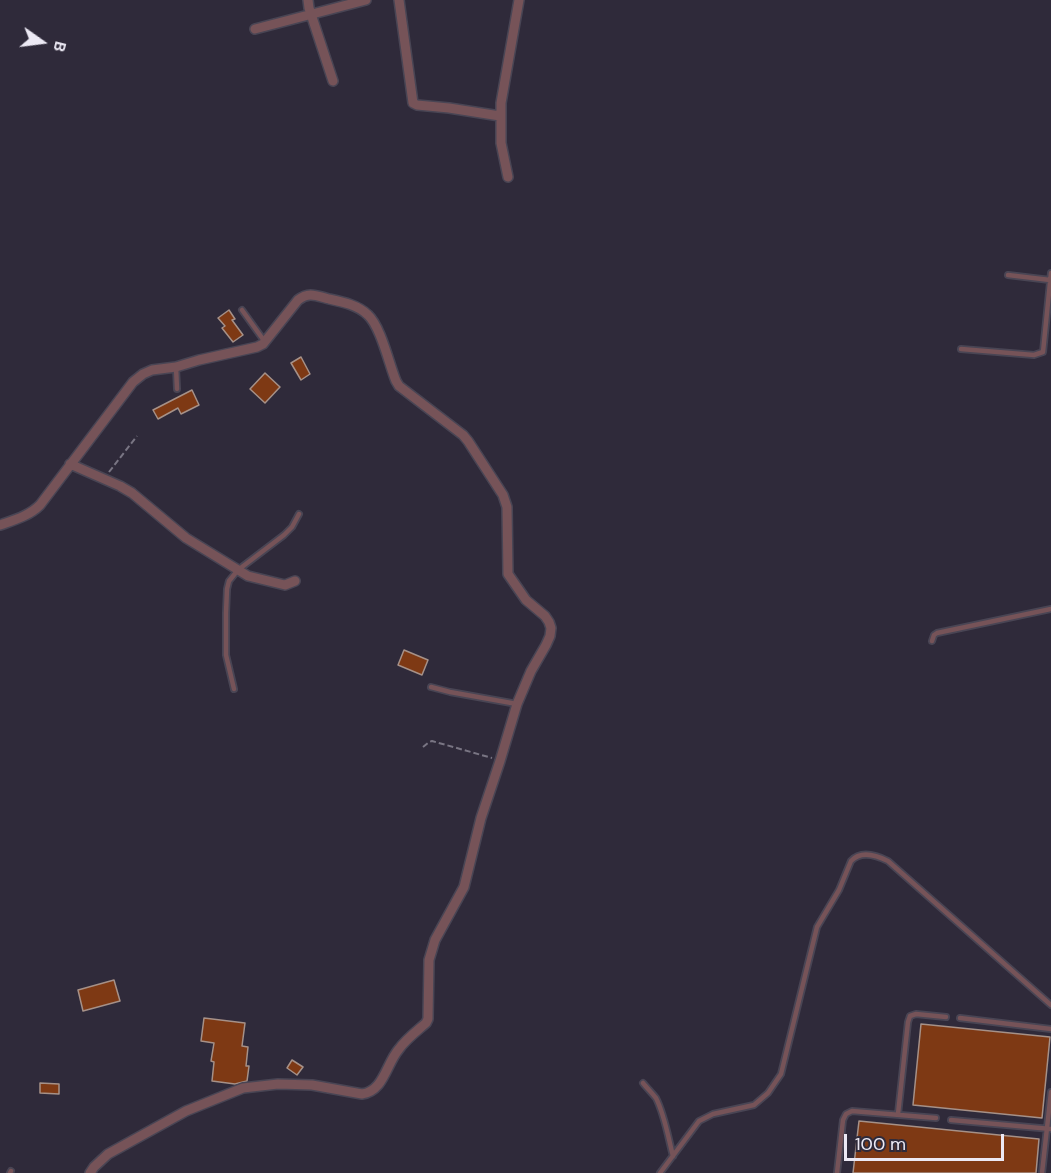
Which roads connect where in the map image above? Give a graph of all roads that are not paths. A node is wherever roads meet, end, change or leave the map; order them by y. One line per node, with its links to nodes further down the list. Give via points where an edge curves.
1 (308, 0): 5 (street)
2 (366, 0): 5 (street)
3 (399, 0): 8 (street, via 412,103)
4 (519, 0): 8 (street)
5 (311, 14): 6 (street); 7 (street)
6 (255, 29)
7 (333, 81)
8 (501, 116): 9 (street, via 501,143)
9 (508, 177)
10 (1051, 273): 12 (lane)
11 (1008, 275): 12 (lane)
12 (1050, 280): 15 (lane, via 1043,352 1034,355)
13 (243, 310): 14 (lane)
14 (265, 342): 16 (street); 27 (street, via 305,295 350,304 369,315 376,326 399,386 468,441 504,495 508,574 551,628)
15 (961, 349)
16 (176, 367): 17 (lane); 18 (street, via 152,370 135,380)
17 (177, 389)
18 (70, 464): 20 (street, via 33,512); 21 (street, via 132,493 186,538)
19 (299, 514): 21 (lane, via 284,535)
20 (0, 525)
21 (238, 570): 22 (street, via 285,585); 26 (lane, via 229,581 226,613 226,655)
22 (295, 581)
23 (1051, 609): 24 (lane, via 937,633)
24 (932, 641)
25 (431, 687): 27 (lane)
26 (234, 689)
27 (517, 704): 39 (street, via 464,887 431,951 428,1019 396,1052 377,1088 362,1094 312,1085 243,1088 186,1111 108,1154)
28 (1051, 1005): 38 (lane, via 888,861 861,854 851,861 817,927 781,1074 754,1105 699,1121)
29 (946, 1017): 34 (lane, via 910,1016)
30 (960, 1018): 31 (lane)
31 (1051, 1029)
32 (643, 1083): 38 (lane, via 658,1103)
33 (1051, 1092): 37 (lane)
34 (898, 1114): 35 (lane); 41 (lane, via 846,1114)
35 (936, 1118)
36 (951, 1119): 37 (lane)
37 (1049, 1129): 42 (lane)
38 (673, 1156): 40 (lane)
39 (90, 1173)
40 (660, 1173)
41 (837, 1173)
42 (1042, 1173)

